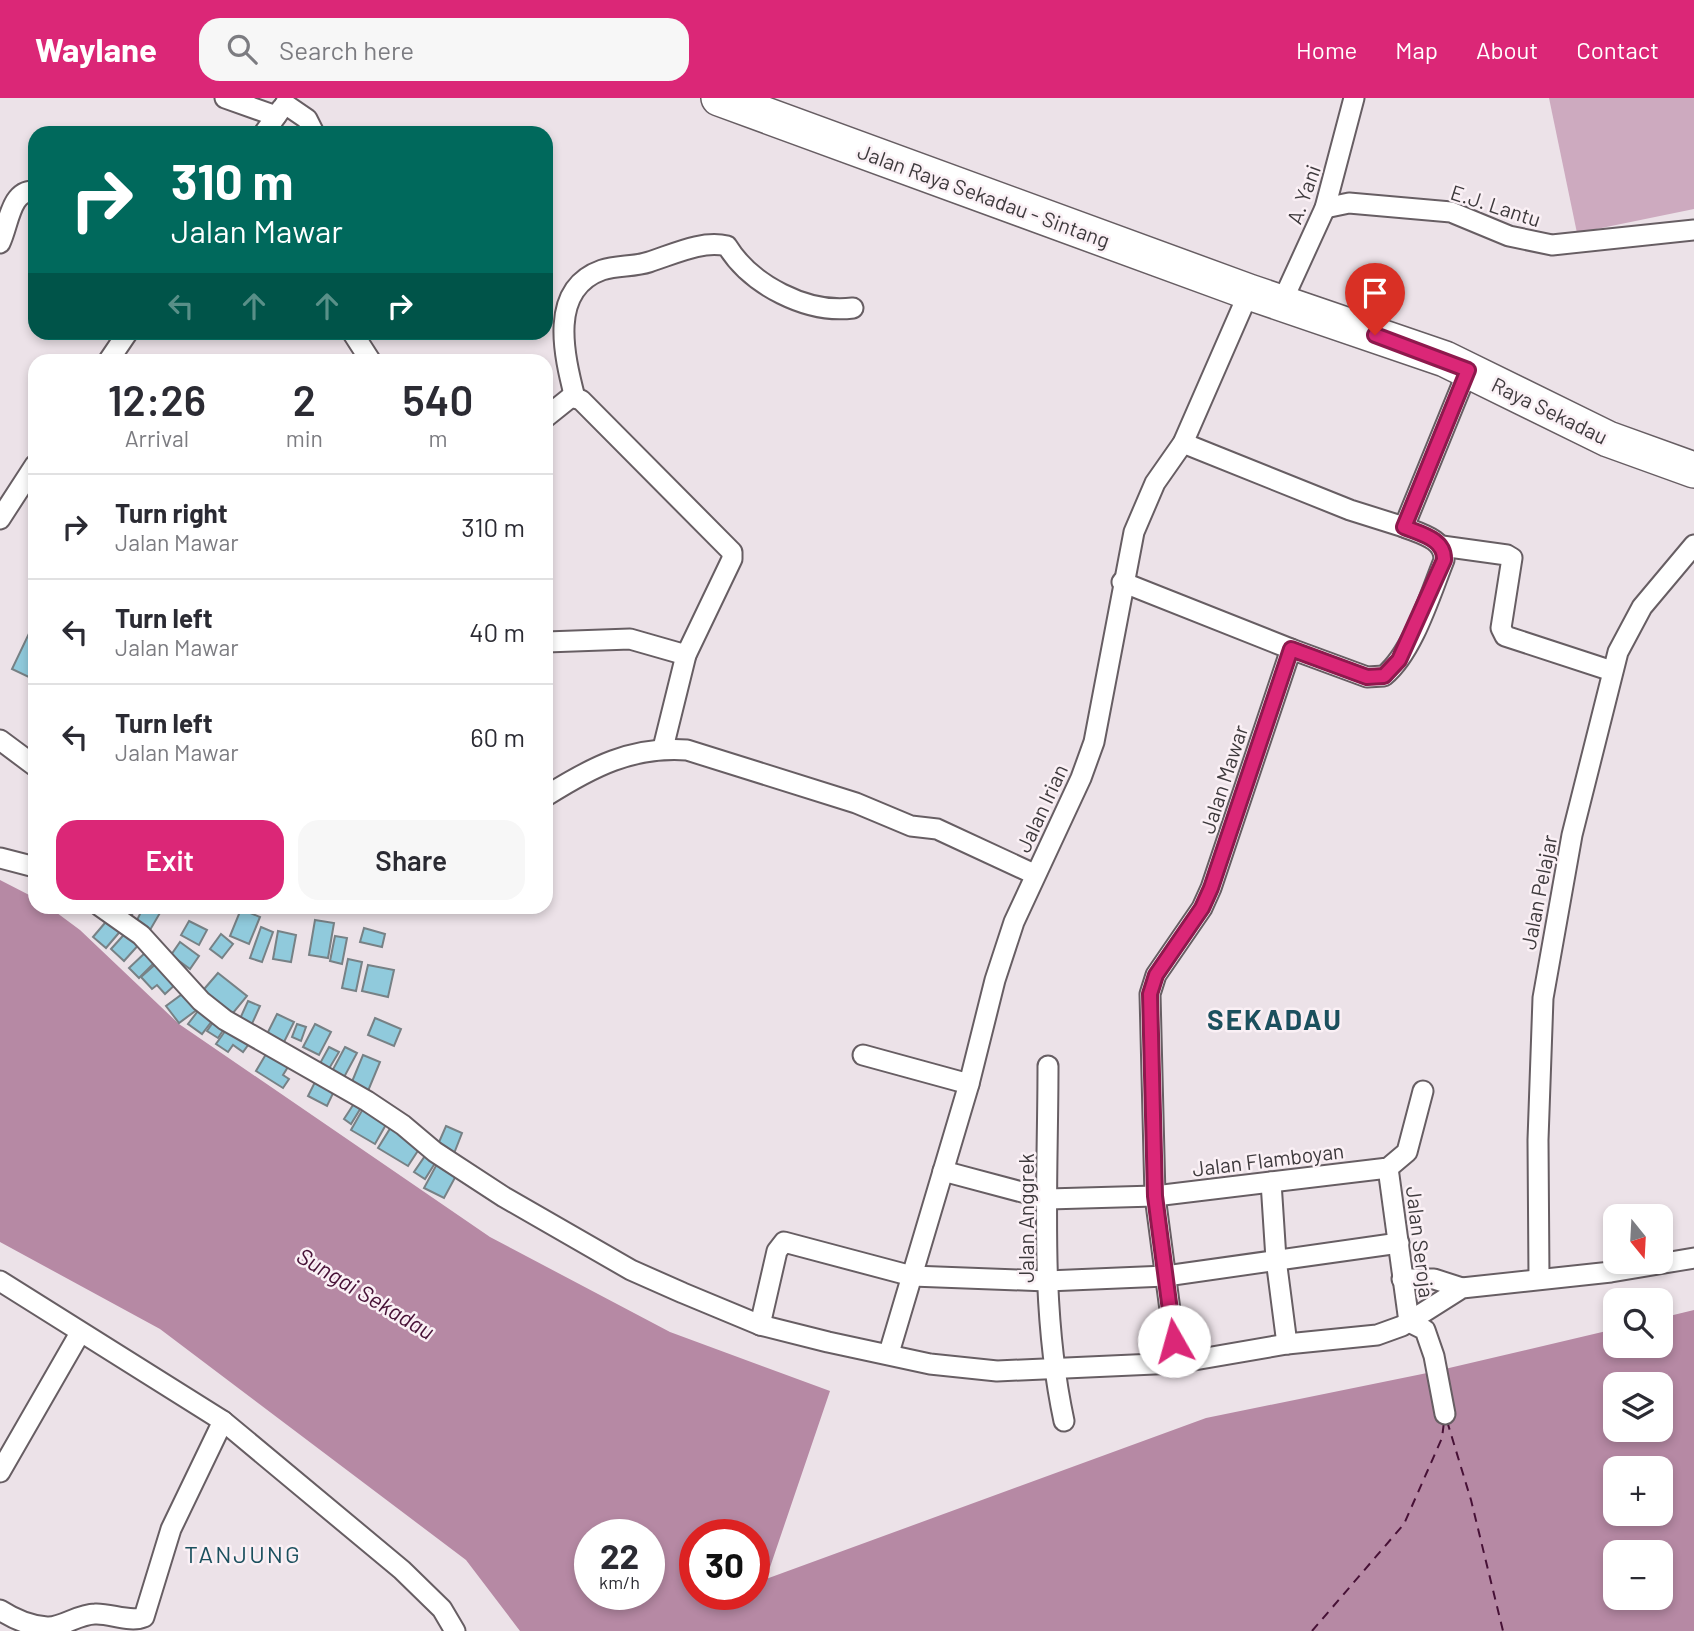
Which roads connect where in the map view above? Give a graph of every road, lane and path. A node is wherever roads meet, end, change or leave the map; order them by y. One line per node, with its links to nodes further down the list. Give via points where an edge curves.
1 (225, 98): 4 (street)
2 (719, 98): 11 (highway, Jalan Raya Sekadau - Sintang)
3 (1354, 98): 8 (street, A. Yani)
4 (283, 106): 5 (street); 6 (street, via 307,119)
5 (269, 126)
6 (310, 126)
7 (28, 190): 10 (street, via 18,196)
8 (1325, 208): 9 (street, E.J. Lantu, via 1349,203 1451,212 1509,236 1552,245); 12 (street, A. Yani)
9 (1694, 230)
10 (0, 243)
11 (1249, 292): 12 (highway, Raya Sekadau); 18 (street, Jalan Irian)
12 (1282, 302): 14 (highway, Raya Sekadau)
13 (853, 308): 15 (street, via 839,310 806,302 759,283 727,246 713,243 643,264 602,270 575,285 565,309 565,360)
14 (1468, 370): 17 (highway, Raya Sekadau); 23 (street)
15 (575, 398): 16 (street); 29 (street, via 732,552)
16 (553, 411)
17 (1608, 439): 19 (highway, Raya Sekadau); 21 (highway)
18 (1183, 443): 23 (street); 26 (street, Jalan Irian, via 1143,507)
19 (1694, 470)
20 (28, 476): 22 (street)
21 (1694, 495)
22 (0, 519)
23 (1404, 527): 25 (street)
24 (1694, 545): 30 (street, Jalan Pelajar, via 1637,615)
25 (1442, 546): 28 (street, via 1444,560 1425,608 1399,660 1384,676 1367,677); 30 (street, via 1512,558 1500,628 1505,636)
26 (1122, 582): 28 (street); 37 (street, Jalan Irian, via 1094,742)
27 (553, 642): 29 (street, via 630,639)
28 (1291, 649): 46 (street, Jalan Mawar, via 1211,888 1152,982 1149,1027)
29 (686, 655): 32 (street)
30 (1612, 671): 53 (street, Jalan Pelajar, via 1572,835 1543,998)
31 (0, 740): 33 (street)
32 (663, 748): 34 (street, via 614,758); 37 (street, via 734,762 911,826 937,829)
33 (28, 761)
34 (553, 792)
35 (0, 858): 36 (street)
36 (28, 865)
37 (1034, 874): 41 (street, Jalan Irian, via 995,980)
38 (111, 914): 59 (street, via 141,935 201,1001 225,1020 367,1101 465,1172 631,1270)
39 (863, 1055): 41 (street)
40 (1048, 1066): 47 (street, Jalan Anggrek)
41 (969, 1084): 44 (street, Jalan Irian)
42 (1423, 1091): 43 (street, via 1407,1152)
43 (1388, 1168): 45 (street, Jalan Flamboyan); 48 (street, Jalan Seroja)
44 (943, 1171): 47 (street, Jalan Flamboyan); 51 (street, Jalan Irian)
45 (1270, 1182): 46 (street, Jalan Flamboyan); 50 (street)
46 (1155, 1196): 47 (street, Jalan Flamboyan); 52 (street, Jalan Mawar)
47 (1048, 1199): 56 (street, Jalan Anggrek)
48 (1399, 1243): 50 (street); 54 (street, Jalan Seroja)
49 (1694, 1258): 53 (street)
50 (1276, 1259): 52 (street); 61 (street)
51 (912, 1276): 56 (street); 59 (street, via 784,1242 777,1251); 62 (street, Jalan Irian)
52 (1166, 1276): 56 (street); 63 (street, Jalan Mawar)
53 (1539, 1278): 57 (street)
54 (1402, 1279): 57 (street, via 1434,1279); 58 (street, Jalan Seroja)
55 (0, 1281): 60 (street)
56 (1047, 1281): 64 (street, Jalan Anggrek)
57 (1462, 1287): 58 (street)
58 (1409, 1322): 61 (street, via 1377,1335); 65 (street, via 1424,1330)
59 (760, 1325): 62 (street)
60 (80, 1333): 66 (street); 68 (street)
61 (1287, 1344): 63 (street)
62 (889, 1353): 64 (street, via 930,1364 997,1371)
63 (1177, 1363): 64 (street)
64 (1053, 1370): 67 (street, Jalan Anggrek)
65 (1445, 1414)
66 (223, 1420): 70 (street, via 171,1529 144,1617 85,1615); 71 (street, via 402,1570 442,1609)
67 (1064, 1421)
68 (0, 1472)
69 (0, 1609): 70 (street, via 28,1624)
70 (50, 1629)
71 (455, 1631)

